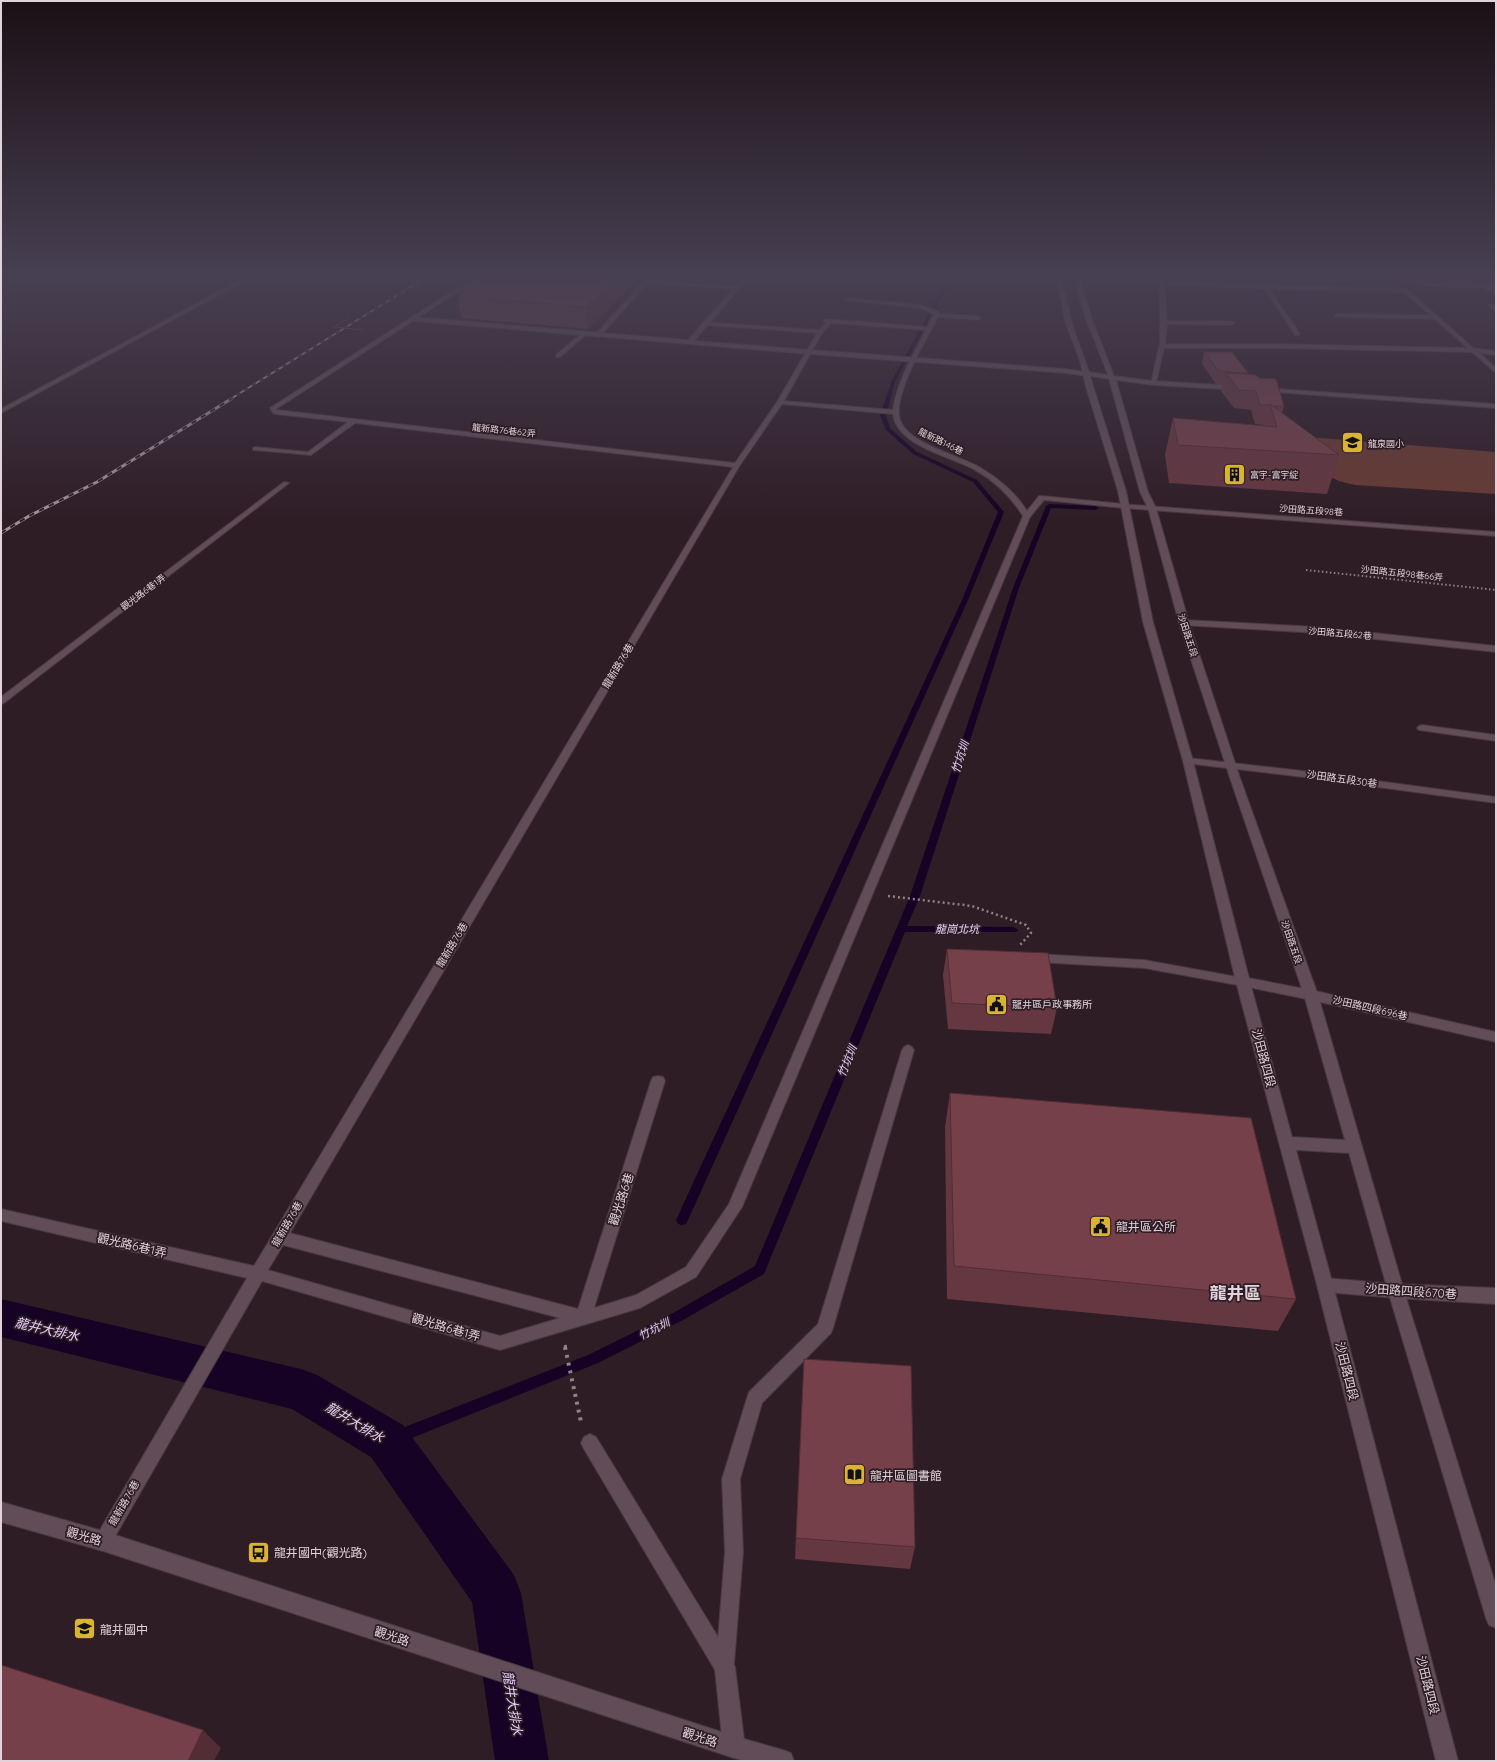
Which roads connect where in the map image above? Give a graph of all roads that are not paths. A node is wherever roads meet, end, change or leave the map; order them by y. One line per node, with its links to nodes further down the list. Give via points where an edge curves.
1 (106, 355): 19 (lane)
2 (356, 355): 21 (lane, 龍新路76巷62弄, via 273,408 275,412)
3 (807, 355): 17 (lane, 龍新路76巷)
4 (857, 355): 10 (street)
5 (916, 355): 10 (lane)
6 (1080, 355): 12 (street)
7 (1103, 355): 13 (street, 沙田路五段)
8 (1160, 355): 14 (lane)
9 (1479, 355): 11 (street)
10 (914, 359): 12 (street); 20 (lane)
11 (1496, 371)
12 (1086, 374): 13 (street); 25 (street, via 1122,491)
13 (1112, 378): 14 (street); 26 (street, 沙田路五段, via 1144,492)
14 (1154, 383): 15 (street)
15 (1245, 389)
16 (1253, 389): 18 (street)
17 (780, 402): 20 (lane); 23 (lane, 龍新路76巷)
18 (1496, 406)
19 (1, 412)
20 (894, 412): 27 (lane, 龍新路146巷, via 898,425 908,435 975,467 992,478 1014,497)
21 (353, 422): 22 (lane, via 310,454); 23 (lane, 龍新路76巷62弄)
22 (256, 449)
23 (737, 465): 46 (lane, 龍新路76巷)
24 (286, 483): 31 (lane, 觀光路6巷1弄)
25 (1124, 506): 26 (street, 沙田路五段98巷); 27 (lane, 觀光路6巷1弄, via 1042,498); 34 (street, via 1148,622)
26 (1152, 508): 28 (street, 沙田路五段98巷); 29 (street, 沙田路五段)
27 (1027, 516): 51 (lane, 觀光路6巷1弄, via 735,1207 691,1272 640,1301)
28 (1496, 534)
29 (1184, 623): 30 (street, 沙田路五段62巷, via 1318,630); 35 (street, 沙田路五段)
30 (1496, 649)
31 (1, 701)
32 (1422, 728): 33 (lane)
33 (1496, 738)
34 (1188, 761): 35 (street, 沙田路五段30巷); 38 (street)
35 (1231, 766): 36 (street, 沙田路五段30巷); 39 (street, 沙田路五段)
36 (1496, 800)
37 (1021, 957): 38 (lane, via 1144,964)
38 (1243, 982): 39 (street, 沙田路四段696巷); 43 (street, 沙田路四段)
39 (1311, 995): 40 (street, 沙田路四段696巷); 44 (street)
40 (1496, 1037)
41 (908, 1050): 56 (lane, via 825,1328 755,1398 731,1479 734,1552)
42 (658, 1081): 51 (lane, 觀光路6巷)
43 (1287, 1143): 44 (street); 48 (street, 沙田路四段)
44 (1355, 1147): 49 (street)
45 (1, 1214): 47 (lane, 觀光路6巷1弄)
46 (279, 1238): 47 (lane, 龍新路76巷); 51 (lane)
47 (259, 1274): 51 (lane, 觀光路6巷1弄, via 500,1343); 54 (lane, 龍新路76巷)
48 (1325, 1285): 49 (street, 沙田路四段670巷); 59 (street, 沙田路四段)
49 (1396, 1291): 50 (street, 沙田路四段670巷); 55 (street)
50 (1496, 1296)
51 (583, 1318)
52 (590, 1443): 56 (street)
53 (1, 1512): 54 (street, 觀光路)
54 (103, 1542): 57 (street, 觀光路)
55 (1496, 1618)
56 (725, 1667): 57 (street)
57 (734, 1748): 58 (street, 觀光路)
58 (783, 1761)
59 (1447, 1761)

